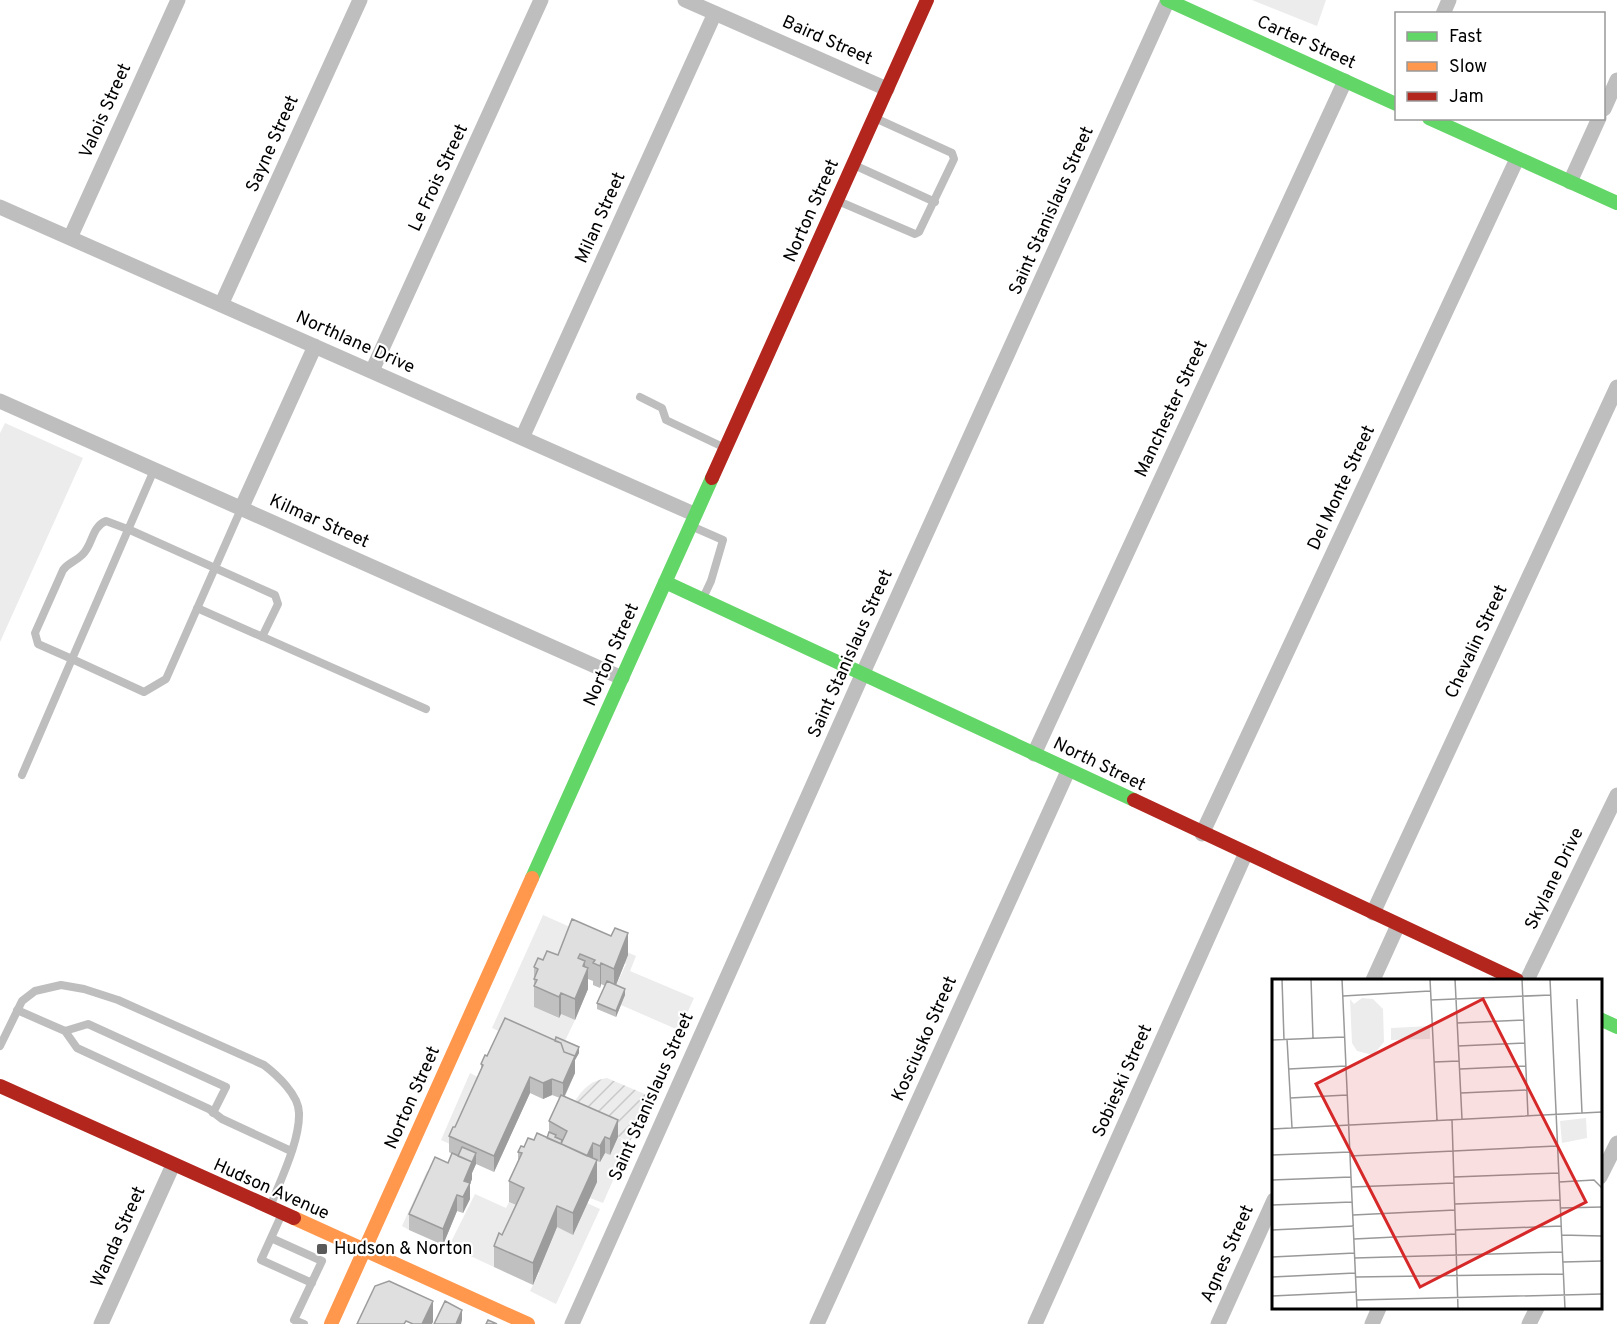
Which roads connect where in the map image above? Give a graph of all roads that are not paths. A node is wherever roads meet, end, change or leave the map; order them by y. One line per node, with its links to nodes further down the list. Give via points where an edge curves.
1 (178, 0): 23 (street, Valois Street)
2 (360, 0): 24 (street, Sayne Street)
3 (541, 0): 26 (street, Le Frois Street)
4 (685, 0): 7 (street, Baird Street)
5 (927, 0): 10 (main road, Norton Street)
6 (1168, 0): 9 (main road, Carter Street); 42 (street, Saint Stanislaus Street)
7 (715, 14): 10 (street, Baird Street); 30 (street, Milan Street)
8 (1617, 80): 12 (street)
9 (1345, 81): 11 (main road, Carter Street); 45 (street, Manchester Street)
10 (887, 88): 13 (main road, Norton Street)
11 (1395, 104)
12 (1605, 107)
13 (874, 118): 17 (main road, Norton Street); 20 (lane, via 952,153 954,159)
14 (1433, 120): 16 (main road)
15 (1598, 120): 18 (street)
16 (1517, 159): 18 (main road); 49 (street, Del Monte Street)
17 (853, 165): 19 (main road, Norton Street); 20 (lane)
18 (1570, 182): 21 (main road)
19 (836, 201): 20 (lane, via 915,234); 31 (main road, Norton Street)
20 (935, 202)
21 (1617, 203)
22 (0, 207): 23 (street, Northlane Drive)
23 (70, 238): 24 (street, Northlane Drive)
24 (221, 304): 25 (street, Northlane Drive)
25 (315, 346): 26 (street, Northlane Drive); 33 (street)
26 (372, 371): 30 (street, Northlane Drive)
27 (1617, 387): 51 (street, Chevalin Street)
28 (640, 397): 31 (lane, via 662,408 666,420)
29 (0, 401): 32 (street, Kilmar Street)
30 (522, 438): 34 (street, Northlane Drive)
31 (725, 448): 34 (main road, Norton Street)
32 (154, 470): 33 (street, Kilmar Street); 35 (lane)
33 (241, 509): 36 (lane); 43 (street, Kilmar Street)
34 (692, 520): 37 (main road, Norton Street); 38 (lane, via 723,540)
35 (129, 530): 36 (lane); 41 (lane); 41 (lane, via 106,521 99,524 83,554 63,570 35,633 38,644)
36 (215, 568): 39 (lane); 40 (lane, via 275,595 278,604)
37 (665, 582): 38 (main road, North Street); 43 (main road, Norton Street)
38 (702, 599): 42 (main road, North Street)
39 (197, 608): 40 (lane); 41 (lane, via 166,679 144,692)
40 (262, 637): 44 (lane)
41 (72, 659): 47 (lane)
42 (863, 673): 45 (main road, North Street); 78 (street, Saint Stanislaus Street)
43 (622, 678): 70 (main road, Norton Street)
44 (426, 709)
45 (1034, 754): 46 (main road, North Street)
46 (1068, 771): 49 (main road, North Street); 79 (street, Kosciusko Street)
47 (22, 775)
48 (1617, 795): 55 (street, Skylane Drive)
49 (1202, 834): 50 (main road, North Street)
50 (1245, 855): 51 (main road, North Street); 80 (street, Sobieski Street)
51 (1373, 913): 52 (main road, North Street)
52 (1398, 925): 53 (street); 54 (main road, North Street)
53 (1374, 979)
54 (1513, 979)
55 (1528, 979)
56 (17, 1010): 59 (lane); 60 (lane); 64 (lane, via 35,991 61,985 84,989 118,1000 264,1065 280,1078 300,1112)
57 (1602, 1020): 58 (main road)
58 (1617, 1027)
59 (65, 1031): 62 (lane, via 77,1048); 62 (lane, via 88,1024 226,1088)
60 (0, 1046)
61 (0, 1086): 65 (main road, Hudson Avenue)
62 (213, 1113): 64 (lane)
63 (1617, 1143): 66 (street)
64 (291, 1151): 68 (lane)
65 (173, 1165): 68 (main road, Hudson Avenue); 74 (street, Wanda Street)
66 (1602, 1173)
67 (1272, 1204): 81 (street, Agnes Street)
68 (276, 1212): 69 (lane); 70 (main road, Hudson Avenue)
69 (271, 1238): 71 (lane, via 322,1261); 71 (lane, via 261,1260)
70 (363, 1251): 76 (main road, Norton Street); 77 (main road, Hudson Avenue)
71 (312, 1282): 75 (lane, via 294,1320)
72 (1379, 1309): 82 (street)
73 (1536, 1309): 83 (street)
74 (101, 1324)
75 (304, 1324)
76 (331, 1324)
77 (528, 1324)
78 (572, 1324)
79 (817, 1324)
80 (1035, 1324)
81 (1218, 1324)
82 (1372, 1324)
83 (1529, 1324)

